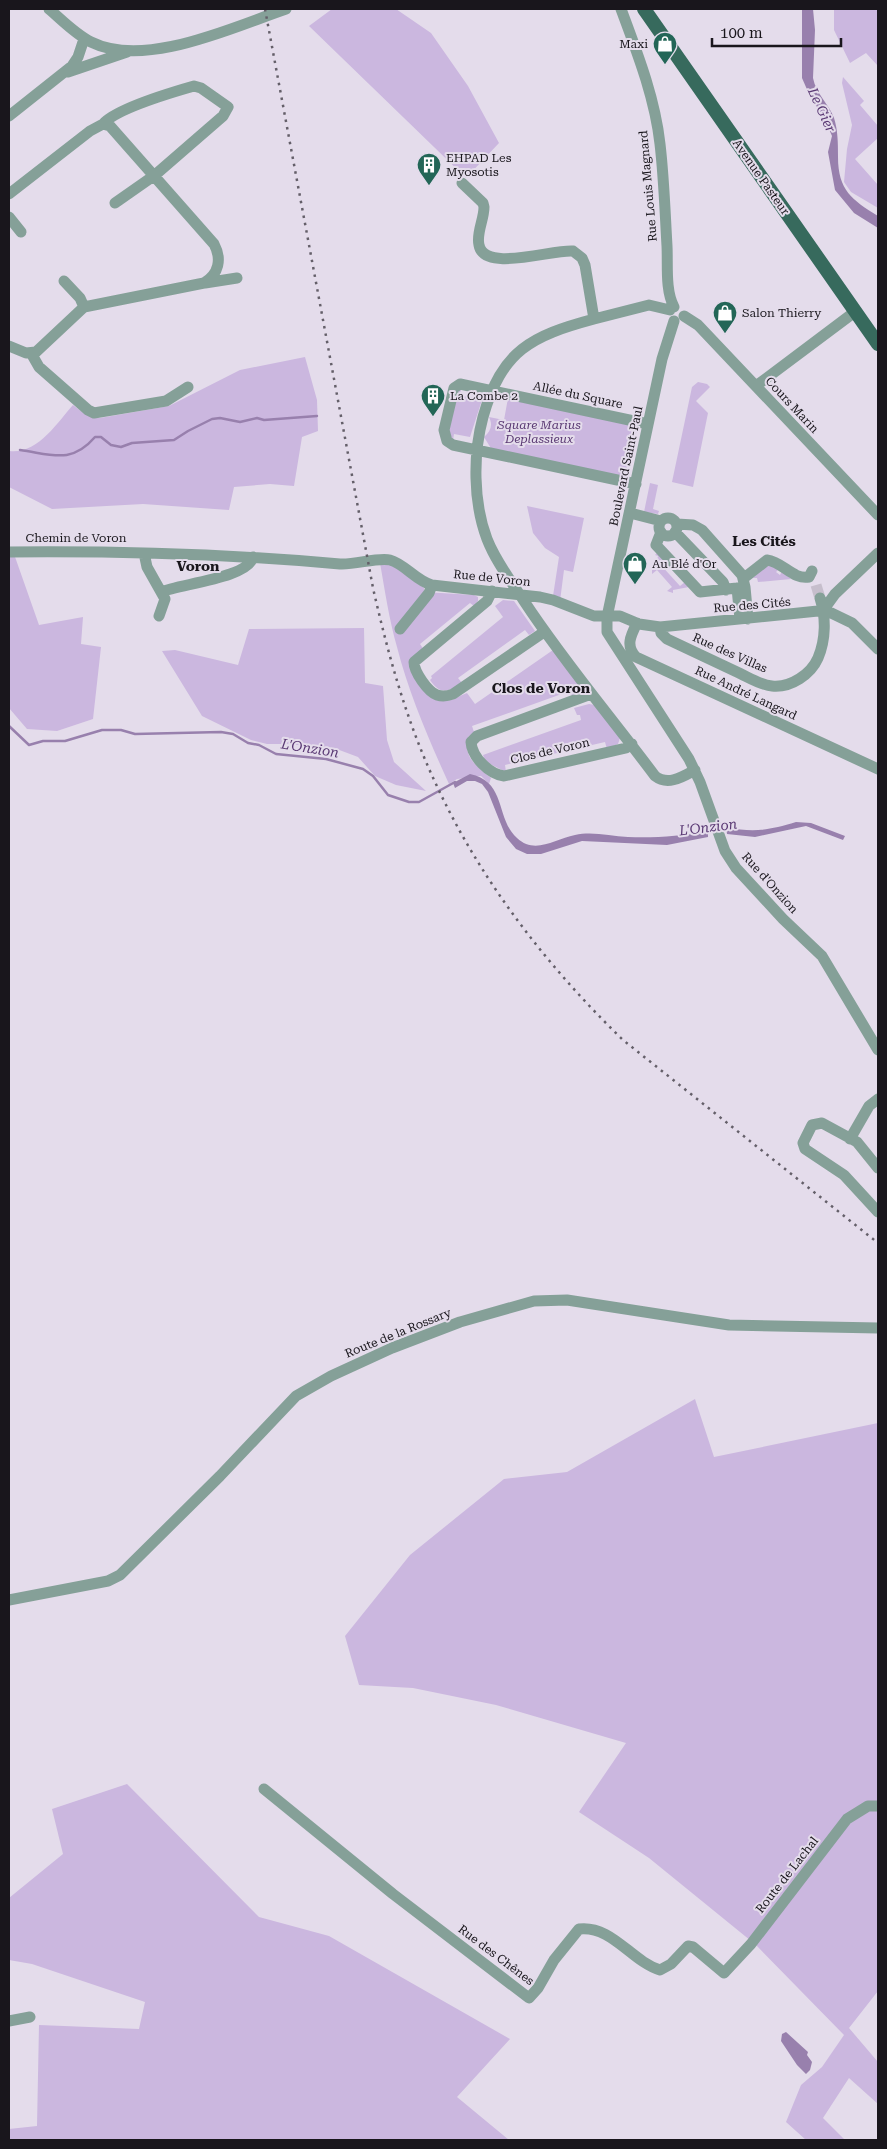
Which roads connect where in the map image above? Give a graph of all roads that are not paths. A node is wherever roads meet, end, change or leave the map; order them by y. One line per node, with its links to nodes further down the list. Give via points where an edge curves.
1 (49, 9): 5 (street)
2 (286, 9): 6 (street, via 173,48)
3 (622, 9): 21 (street, Rue Louis Magnard, via 656,122)
4 (644, 9): 22 (main road, Avenue Pasteur)
5 (86, 40): 6 (street, via 110,48); 7 (street, via 91,53); 8 (street, via 78,57)
6 (133, 50): 7 (street)
7 (87, 64): 8 (street)
8 (64, 73): 9 (street)
9 (9, 116)
10 (103, 124): 11 (street, via 115,130); 11 (street, via 119,112 194,86 228,107 223,116); 13 (street)
11 (155, 176): 14 (street); 19 (street, via 218,251 219,260 214,274)
12 (462, 183): 24 (street, via 484,207 478,239 483,254 494,260 503,260 566,250 578,254 585,265)
13 (9, 194)
14 (115, 203)
15 (9, 217): 16 (street)
16 (21, 232)
17 (237, 278): 19 (street)
18 (64, 281): 20 (street)
19 (204, 283): 20 (street)
20 (84, 307): 27 (street)
21 (672, 308): 23 (street, Rue Louis Magnard, via 670,318); 24 (street, via 649,305)
22 (856, 311): 25 (main road, Avenue Pasteur); 28 (street)
23 (679, 318): 28 (street, Cours Marin, via 698,325); 31 (street, Boulevard Saint-Paul, via 664,352)
24 (594, 319): 30 (street, via 530,342 508,363)
25 (878, 344)
26 (9, 346): 27 (street)
27 (31, 354): 29 (street, via 39,367 94,413 166,401)
28 (756, 386): 35 (street, Cours Marin)
29 (188, 387)
30 (492, 391): 31 (street, Allée du Square); 32 (street); 32 (street, Allée du Square, via 460,384 454,388 444,430 446,438 453,445)
31 (648, 424): 33 (street, Boulevard Saint-Paul)
32 (476, 450): 33 (street, Allée du Square); 50 (street, via 477,487 486,538)
33 (636, 484): 34 (street, Boulevard Saint-Paul)
34 (630, 513): 36 (street); 53 (street, Boulevard Saint-Paul)
35 (878, 515)
36 (661, 527): 37 (street, via 669,518); 47 (street, via 656,545 700,592)
37 (676, 528): 38 (street, via 682,523 700,527); 44 (street)
38 (720, 551): 44 (street); 47 (street)
39 (9, 552): 40 (street, Chemin de Voron)
40 (144, 553): 42 (street, Chemin de Voron); 49 (street, via 147,567)
41 (878, 553): 51 (street)
42 (253, 557): 43 (street, Chemin de Voron, via 343,564); 49 (street, via 244,568 219,578)
43 (378, 560): 46 (street, Rue de Voron, via 392,561)
44 (706, 563): 47 (street, via 724,584)
45 (813, 577): 47 (street, via 801,577 767,560)
46 (432, 586): 48 (street, Rue de Voron); 57 (street)
47 (738, 586): 54 (street)
48 (492, 591): 50 (street, Rue de Voron); 58 (street, via 487,601 414,662 434,694 454,694)
49 (161, 592): 52 (street, via 165,602)
50 (520, 595): 53 (street, Rue de Voron, via 553,600 588,614); 58 (street)
51 (822, 603): 54 (street, Rue des Cités, via 801,614); 56 (street, Rue des Villas, via 824,638 816,662 799,680 780,686 762,683 667,639 661,634); 59 (street, via 852,623)
52 (159, 616)
53 (607, 617): 55 (street, Rue des Cités, via 620,616); 63 (street, Rue d'Onzion, via 610,638)
54 (744, 619): 56 (street, Rue des Cités)
55 (637, 623): 56 (street, Rue des Cités); 62 (street, Rue André Langard, via 629,645 636,657)
56 (660, 627)
57 (400, 629)
58 (544, 632): 60 (street)
59 (878, 650)
60 (591, 694): 61 (street); 61 (street, Clos de Voron, via 477,736 471,742 473,751 490,771 504,776)
61 (632, 744): 63 (street, via 659,779 674,780)
62 (878, 769)
63 (695, 770): 64 (street, Rue d'Onzion, via 725,851 740,872 828,963)
64 (878, 1050)
65 (878, 1099): 66 (street, via 869,1106)
66 (850, 1139): 67 (street, via 862,1146); 68 (street, via 818,1122 812,1125 803,1146 842,1174)
67 (878, 1168)
68 (878, 1212)
69 (878, 1328): 70 (street, Route de la Rossary, via 729,1325 567,1300 534,1301 460,1322 392,1348 296,1396 120,1575 108,1582)
70 (9, 1600)
71 (264, 1789): 73 (street, Rue des Chênes, via 393,1894 529,1998 579,1929 602,1931 648,1966 660,1970 671,1964 688,1946 693,1947)
72 (878, 1806): 73 (street, Route de Lachal, via 868,1806 847,1819 751,1944)
73 (724, 1973)
74 (30, 2017): 75 (street)
75 (9, 2020)

